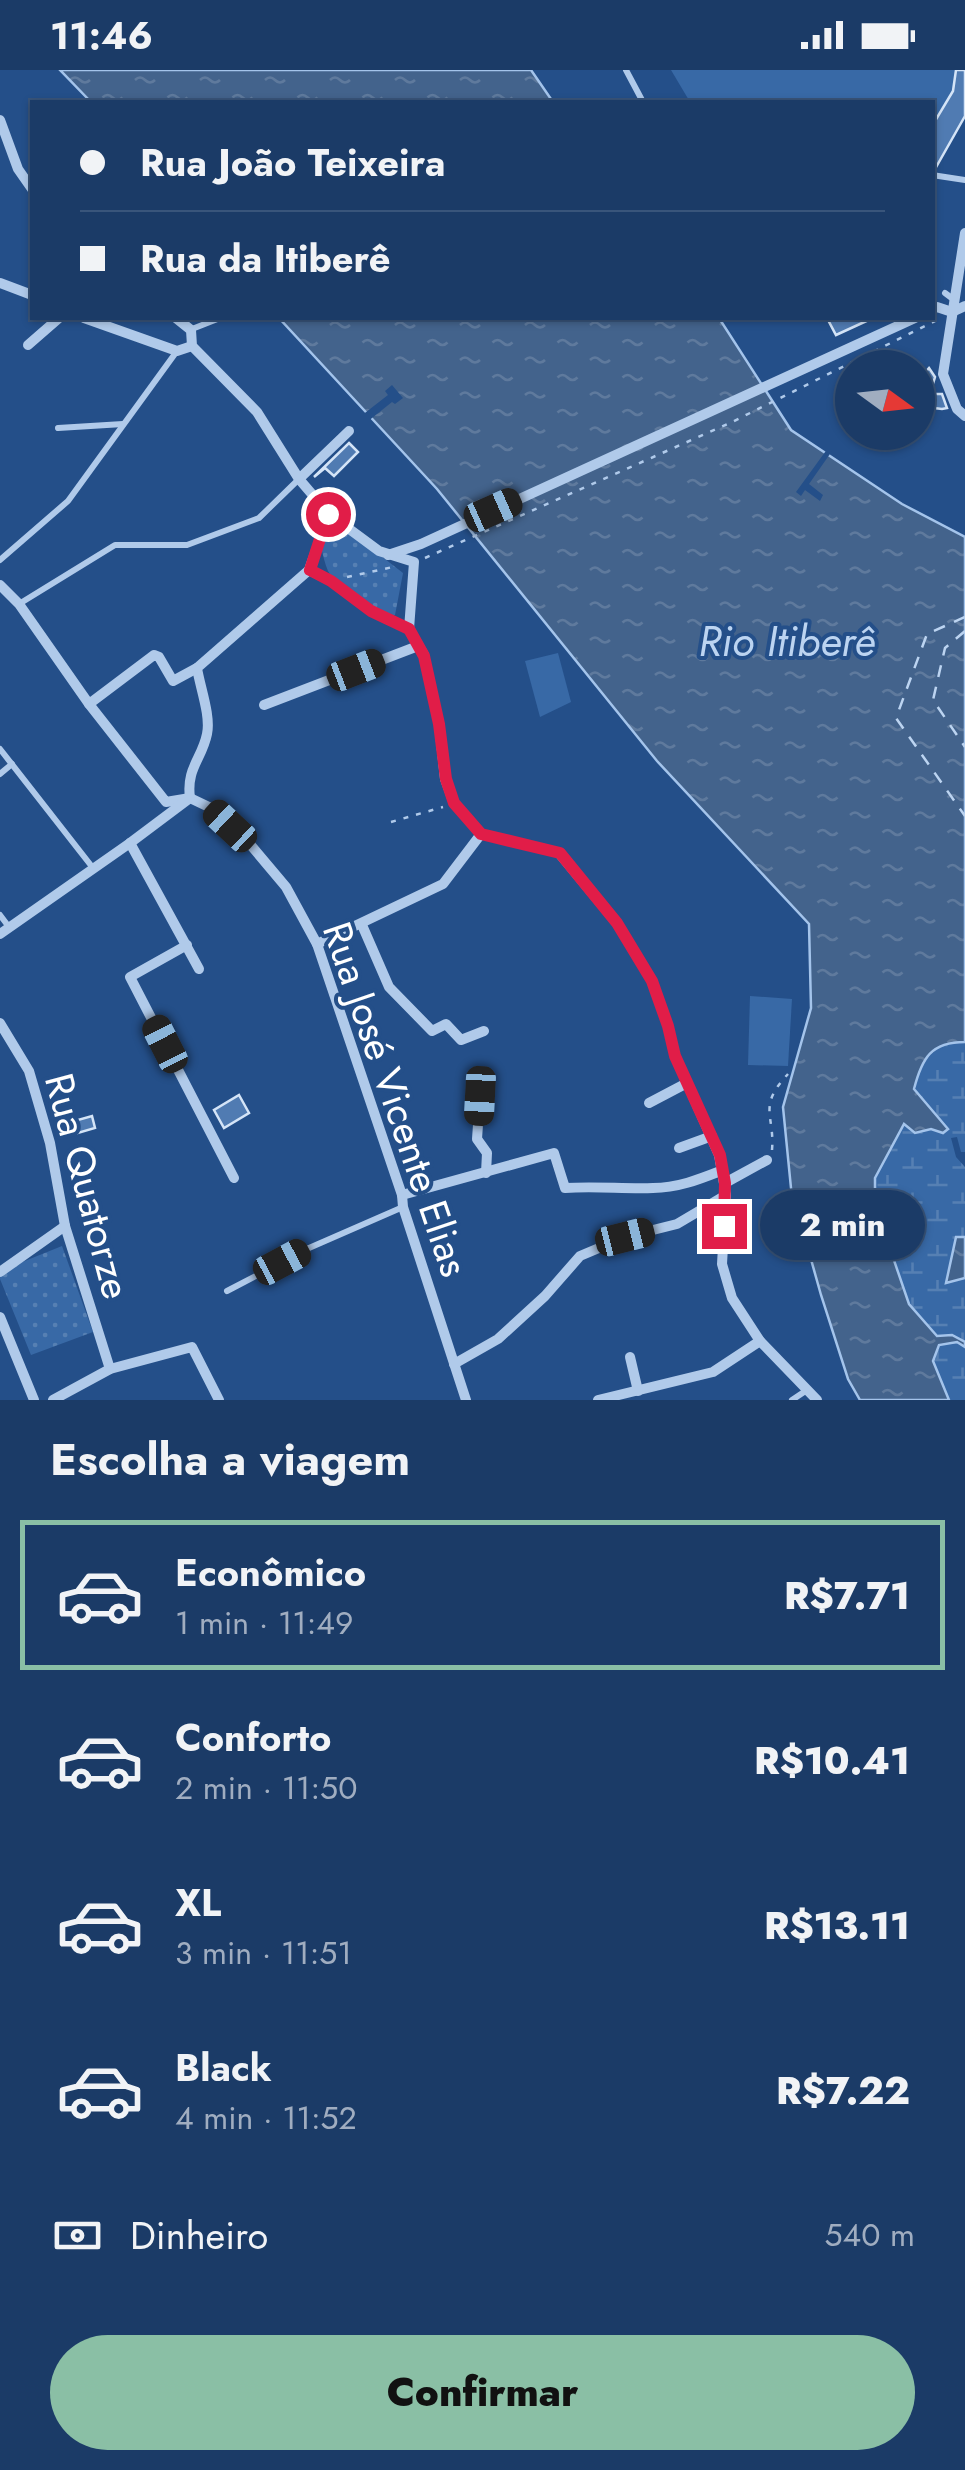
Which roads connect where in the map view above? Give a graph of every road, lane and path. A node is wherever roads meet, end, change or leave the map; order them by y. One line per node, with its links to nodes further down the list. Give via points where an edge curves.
1 (626, 70): 2 (lane)
2 (642, 100)
3 (0, 120): 6 (street)
4 (935, 176): 5 (lane)
5 (965, 180)
6 (30, 187)
7 (965, 233): 12 (street, via 949,296)
8 (0, 284): 9 (street)
9 (30, 294)
10 (965, 306): 12 (street)
11 (935, 308): 12 (street)
12 (952, 312): 22 (street, via 943,374); 29 (path, via 730,422)
13 (57, 320): 19 (street)
14 (90, 320): 21 (street)
15 (178, 320): 18 (street)
16 (215, 320): 18 (lane)
17 (911, 320): 28 (street)
18 (191, 330): 20 (street)
19 (28, 345)
20 (192, 346): 21 (street); 26 (street, via 257,412)
21 (176, 351): 23 (lane)
22 (965, 416)
23 (124, 424): 24 (lane); 30 (lane, via 68,501)
24 (58, 428)
25 (349, 431): 26 (street)
26 (298, 479): 27 (street); 35 (lane, via 259,518 187,545 115,545)
27 (328, 514): 28 (street); 32 (street)
28 (388, 555): 31 (street)
29 (427, 557)
30 (0, 560)
31 (414, 562): 33 (path); 36 (street)
32 (310, 570): 33 (street); 38 (street)
33 (331, 581): 36 (street)
34 (0, 585): 35 (street, Rua José Vicente Elias)
35 (19, 604): 39 (street, Rua José Vicente Elias)
36 (409, 629): 37 (street)
37 (418, 646): 40 (street); 45 (street)
38 (197, 668): 39 (street, via 174,682 154,655); 44 (street, via 208,731 194,761)
39 (89, 704): 44 (street, Rua José Vicente Elias, via 166,802)
40 (264, 705)
41 (0, 749): 42 (lane)
42 (12, 764): 43 (lane); 49 (lane)
43 (0, 774)
44 (190, 798): 48 (street); 53 (street, Rua José Vicente Elias, via 249,843 286,887)
45 (454, 803): 46 (path); 47 (street)
46 (391, 822)
47 (481, 834): 51 (street, via 443,884); 59 (street, via 560,853 617,923 652,981)
48 (130, 843): 49 (street); 54 (street)
49 (94, 868): 52 (street)
50 (0, 915): 52 (lane)
51 (362, 925): 53 (street); 57 (street, via 389,987 432,1031 446,1024 461,1040)
52 (4, 930)
53 (317, 944): 69 (street, Rua José Vicente Elias)
54 (187, 945): 55 (street); 67 (street, via 130,977)
55 (198, 969)
56 (0, 1023): 70 (street, Rua Quatorze, via 29,1071)
57 (484, 1031)
58 (788, 1074): 64 (path, via 767,1112 774,1147)
59 (688, 1083): 61 (street); 62 (street)
60 (480, 1096): 66 (street, via 477,1139 487,1153)
61 (649, 1103)
62 (712, 1136): 63 (street); 65 (street)
63 (679, 1148)
64 (768, 1160): 68 (street, via 736,1174)
65 (723, 1170): 66 (street, via 656,1188 565,1188 554,1153); 68 (street)
66 (486, 1173): 69 (street)
67 (234, 1178)
68 (725, 1189): 74 (street, via 722,1264 732,1298); 76 (street, via 677,1224 580,1256 498,1339)
69 (402, 1201): 72 (lane); 76 (street, Rua José Vicente Elias)
70 (65, 1226): 71 (street); 77 (street, Rua Quatorze)
71 (0, 1272)
72 (227, 1290)
73 (0, 1317): 80 (street)
74 (760, 1341): 78 (street); 79 (street, via 712,1372)
75 (630, 1357): 79 (street)
76 (454, 1364): 83 (street, Rua José Vicente Elias)
77 (110, 1370): 81 (street); 82 (street, via 192,1346)
78 (808, 1389): 85 (lane); 86 (street)
79 (638, 1390): 84 (street)
80 (34, 1400)
81 (52, 1400)
82 (220, 1400)
83 (466, 1400)
84 (598, 1400)
85 (792, 1400)
86 (817, 1400)

